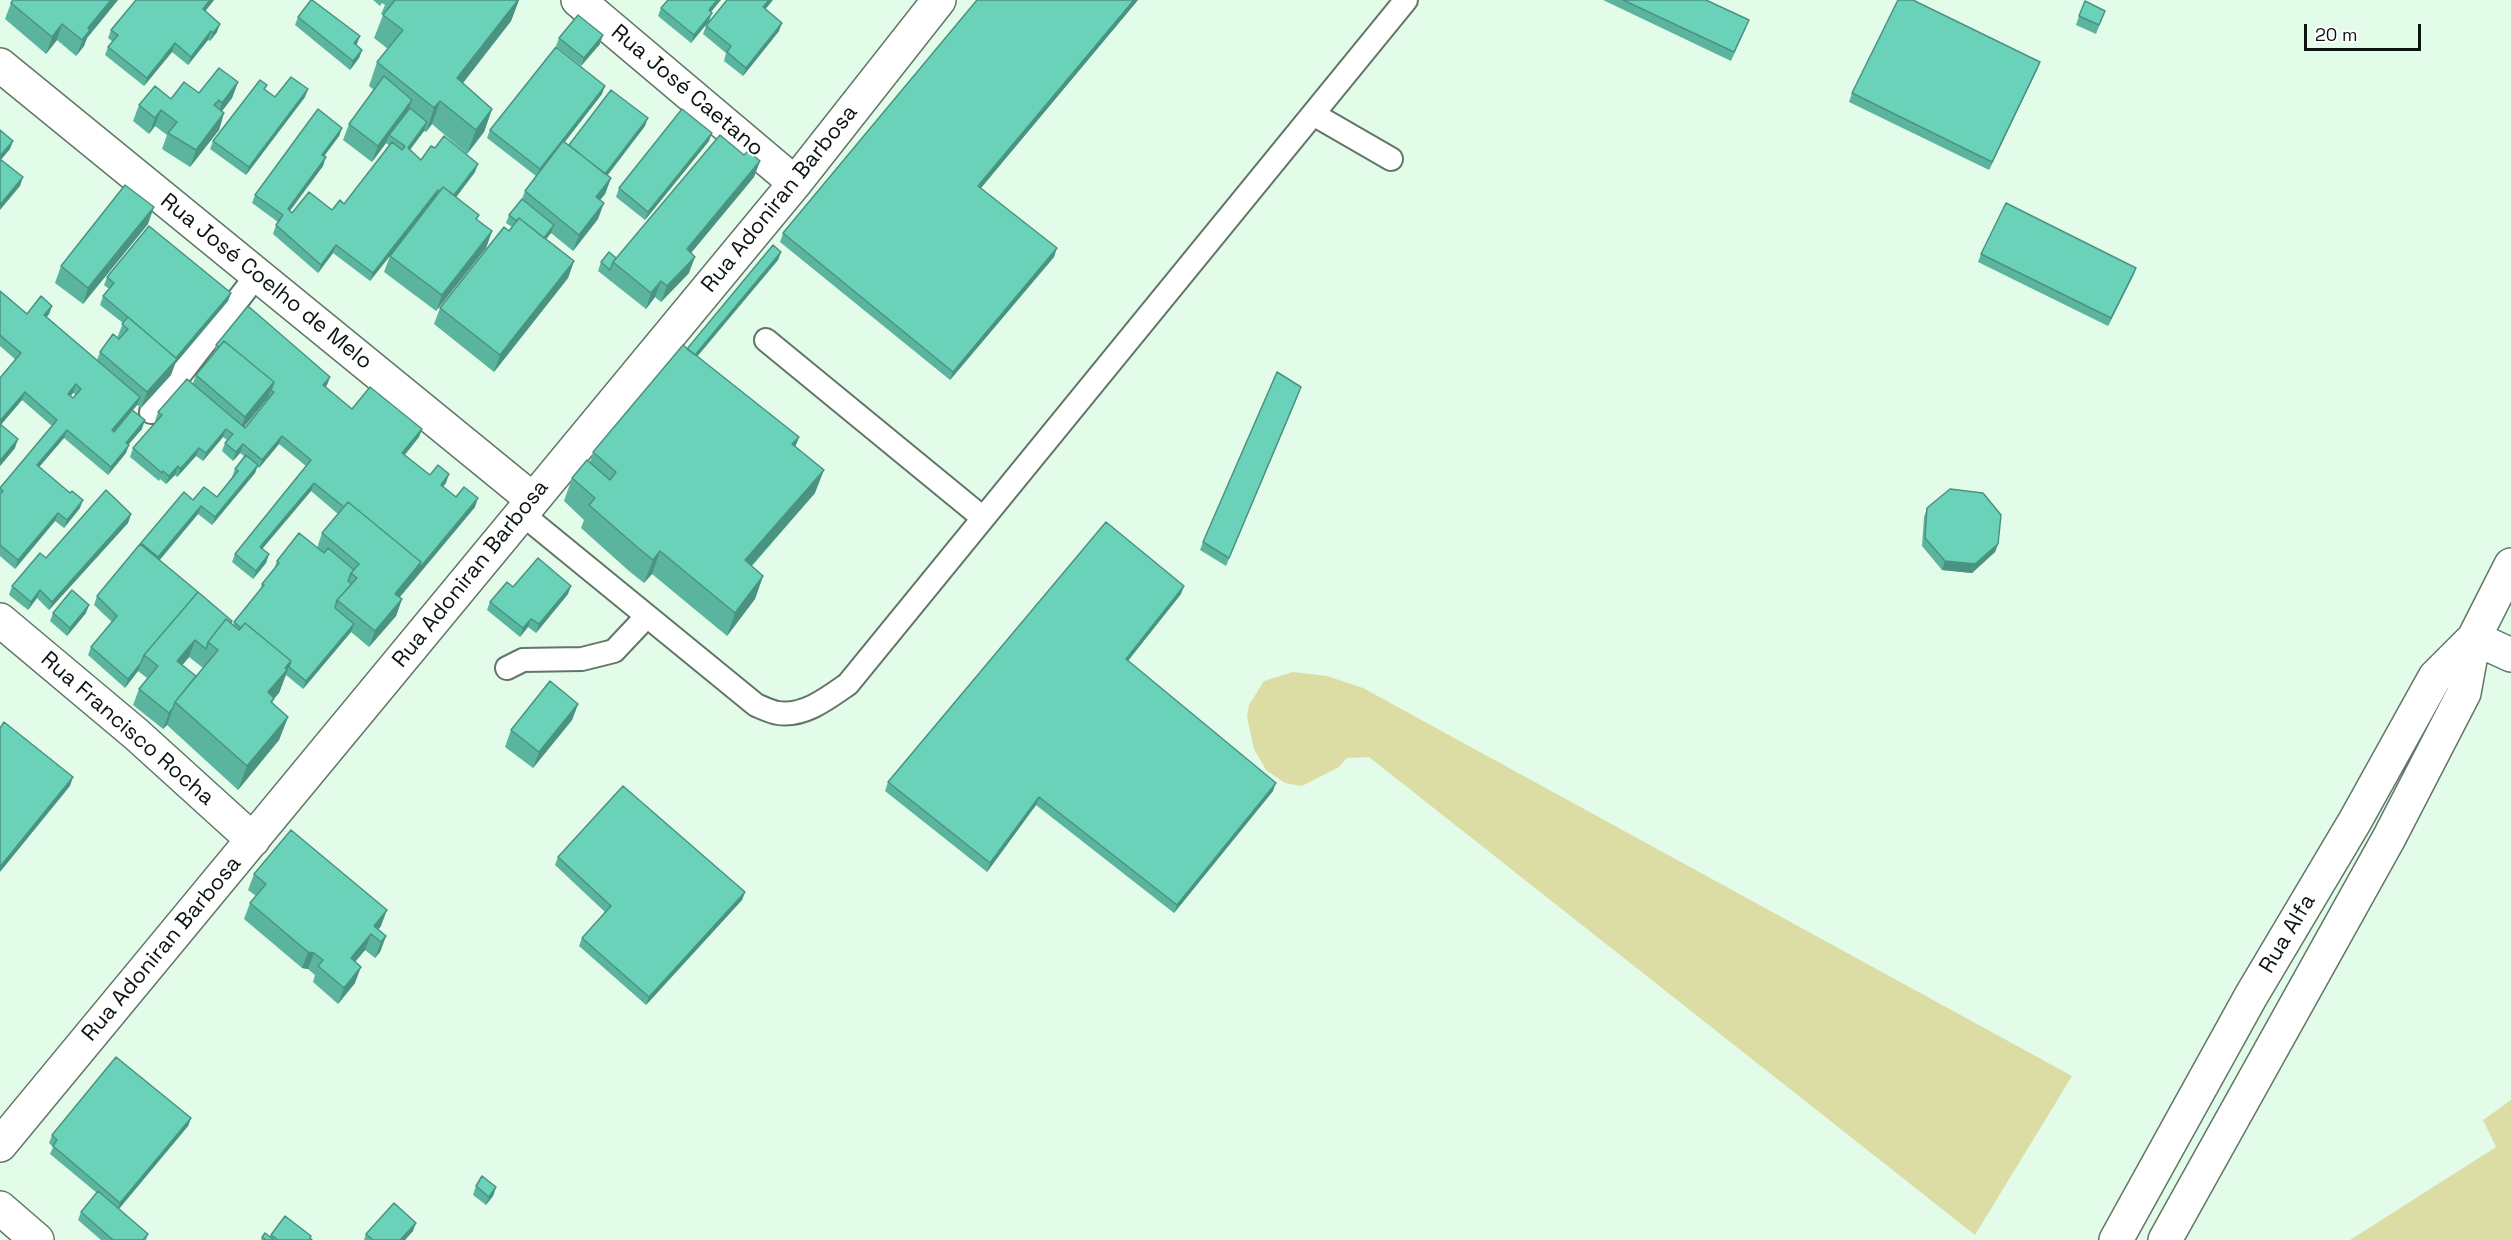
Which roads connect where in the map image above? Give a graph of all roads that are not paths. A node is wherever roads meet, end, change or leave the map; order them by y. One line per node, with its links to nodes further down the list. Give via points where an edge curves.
1 (578, 0): 7 (street, Rua José Caetano)
2 (939, 0): 7 (street, Rua Adoniran Barbosa)
3 (1406, 0): 5 (lane)
4 (0, 65): 8 (street, Rua José Coelho de Melo)
5 (1313, 114): 6 (lane); 12 (lane)
6 (1391, 159)
7 (795, 183): 11 (street, Rua Adoniran Barbosa)
8 (257, 275): 10 (lane); 11 (street, Rua José Coelho de Melo)
9 (766, 340): 12 (lane)
10 (151, 412)
11 (526, 506): 14 (lane); 21 (street, Rua Adoniran Barbosa)
12 (982, 518): 14 (lane, via 848,684 801,711 779,713 756,705)
13 (2511, 565): 16 (street, Rua Alfa)
14 (647, 616): 18 (lane, via 614,651 582,659 523,660)
15 (0, 620): 21 (street, Rua Francisco Rocha, via 136,734)
16 (2474, 638): 17 (street); 19 (street, Rua Alfa, via 2435,677); 20 (street, Rua Alfa, via 2464,693)
17 (2511, 655)
18 (507, 668)
19 (2355, 821): 20 (street); 25 (street, Rua Alfa, via 2251,996)
20 (2389, 838): 26 (street, Rua Alfa)
21 (253, 840): 22 (street, Rua Adoniran Barbosa)
22 (0, 1145)
23 (0, 1208): 24 (street)
24 (37, 1240)
25 (2116, 1240)
26 (2165, 1240)

